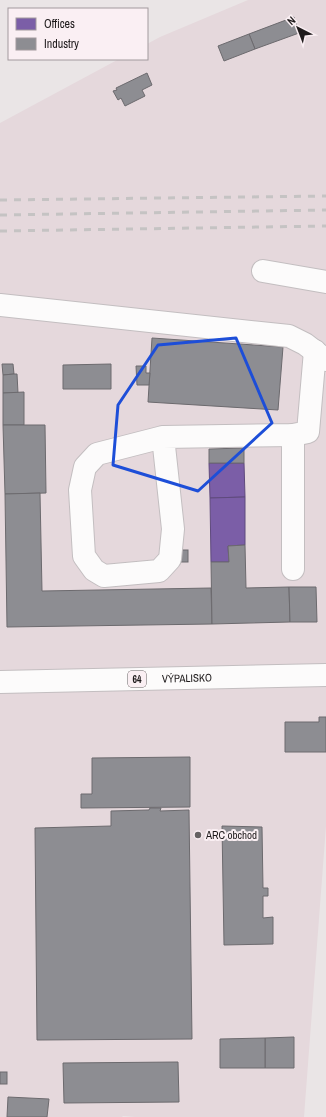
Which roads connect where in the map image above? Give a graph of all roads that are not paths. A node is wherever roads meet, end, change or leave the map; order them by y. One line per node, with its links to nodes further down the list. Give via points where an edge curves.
1 (263, 271): 2 (main road)
2 (326, 282)
3 (0, 305): 4 (main road, via 289,336)
4 (320, 356): 5 (main road, via 308,432)
5 (293, 435): 6 (main road); 7 (main road)
6 (163, 437): 6 (main road, via 97,454 85,467 80,490 84,556 94,570 104,576 159,571 170,558 173,529)
7 (293, 569)
8 (326, 675): 9 (main road, VÝPALISKO / 64)
9 (0, 682)

